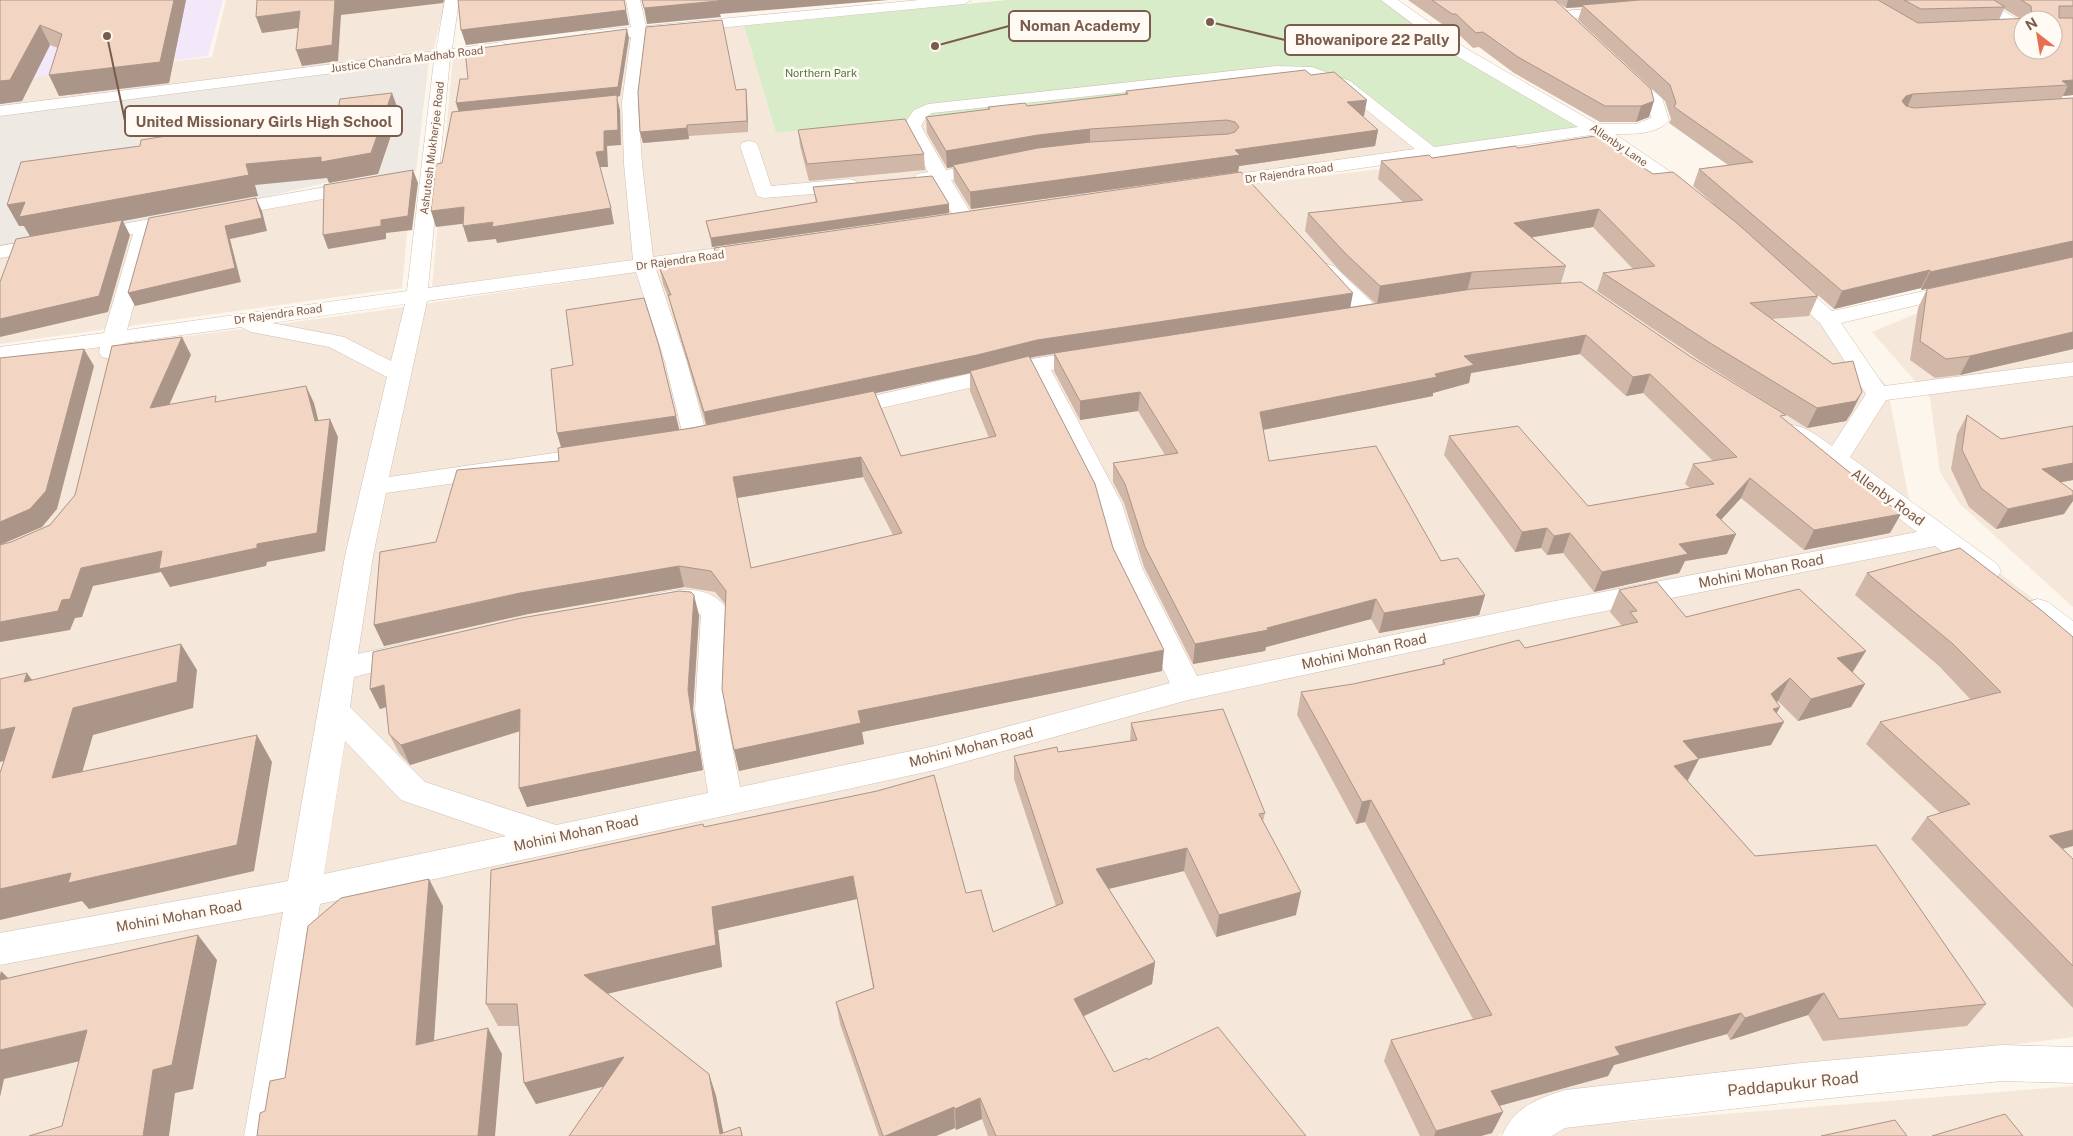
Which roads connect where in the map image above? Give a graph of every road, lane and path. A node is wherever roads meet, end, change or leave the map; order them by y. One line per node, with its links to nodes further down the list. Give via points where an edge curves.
1 (452, 0): 15 (street, Ashutosh Mukherjee Road)
2 (633, 0): 12 (street)
3 (964, 0): 6 (street)
4 (1388, 0): 22 (street, Allenby Lane, via 1457,49)
5 (1974, 0): 8 (street)
6 (916, 2): 12 (street)
7 (1629, 10): 10 (street, via 1556,10)
8 (2013, 23)
9 (2013, 28): 11 (street)
10 (1576, 29)
11 (1993, 29)
12 (639, 31): 13 (street); 17 (street)
13 (577, 38)
14 (520, 45): 15 (street, Justice Chandra Madhab Road)
15 (443, 54): 19 (street, Justice Chandra Madhab Road); 21 (street, Ashutosh Mukherjee Road)
16 (1618, 68): 22 (street, Dr Rajendra Road, via 1656,102 1660,120 1639,129)
17 (630, 102): 18 (street); 37 (street)
18 (611, 104)
19 (0, 111)
20 (455, 120): 21 (street)
21 (435, 122): 40 (street, Ashutosh Mukherjee Road, via 420,174)
22 (1597, 129): 24 (street, Dr Rajendra Road); 31 (street, Allenby Lane, via 1668,178)
23 (749, 146): 28 (street, via 764,192)
24 (1431, 153): 26 (street, via 1344,84 1312,72 1276,70 934,108 913,118 912,126); 30 (street, Dr Rajendra Road, via 1251,186)
25 (1008, 164): 26 (street)
26 (940, 177): 27 (street); 32 (street)
27 (910, 179)
28 (871, 183)
29 (373, 184): 33 (street)
30 (1188, 187)
31 (1704, 208)
32 (964, 218)
33 (145, 226): 35 (street); 44 (street)
34 (770, 246): 37 (street, Dr Rajendra Road)
35 (0, 252)
36 (1314, 256): 41 (street, via 1380,312)
37 (644, 265): 40 (street, Dr Rajendra Road); 54 (street, via 676,362)
38 (1773, 269): 42 (street)
39 (1978, 285): 42 (street)
40 (417, 296): 43 (street, Dr Rajendra Road); 49 (street, Ashutosh Mukherjee Road)
41 (1342, 317)
42 (1828, 320): 51 (street)
43 (230, 321): 44 (street, Dr Rajendra Road); 49 (street, via 336,342)
44 (114, 337): 46 (street, Dr Rajendra Road); 50 (street)
45 (1113, 353): 47 (street)
46 (0, 354)
47 (1037, 365): 52 (street); 63 (street, via 1109,504 1128,568)
48 (2073, 369): 51 (street)
49 (399, 374): 57 (street, Ashutosh Mukherjee Road)
50 (105, 376)
51 (1878, 394): 56 (street)
52 (819, 414)
53 (1769, 417): 56 (street, Allenby Road)
54 (696, 440)
55 (618, 452): 57 (street)
56 (1836, 459): 58 (street, Allenby Road)
57 (374, 487): 62 (street, Ashutosh Mukherjee Road)
58 (1940, 536): 60 (street, Allenby Road); 63 (street, Mohini Mohan Road, via 1550,612)
59 (635, 607): 65 (street, via 684,599 704,601 715,612 710,710)
60 (2073, 636)
61 (434, 648): 62 (street)
62 (341, 669): 64 (street, Ashutosh Mukherjee Road)
63 (1188, 688): 65 (street, Mohini Mohan Road, via 936,758)
64 (334, 710): 66 (street, via 413,791); 67 (street, Ashutosh Mukherjee Road)
65 (726, 802): 66 (street, Mohini Mohan Road)
66 (553, 838): 67 (street, Mohini Mohan Road)
67 (304, 893): 68 (street, Mohini Mohan Road); 70 (street, Ashutosh Mukherjee Road)
68 (0, 949)
69 (2073, 1065): 71 (street, Paddapukur Road, via 2002,1063 1565,1109 1546,1116)
70 (264, 1136)
71 (1522, 1136)

